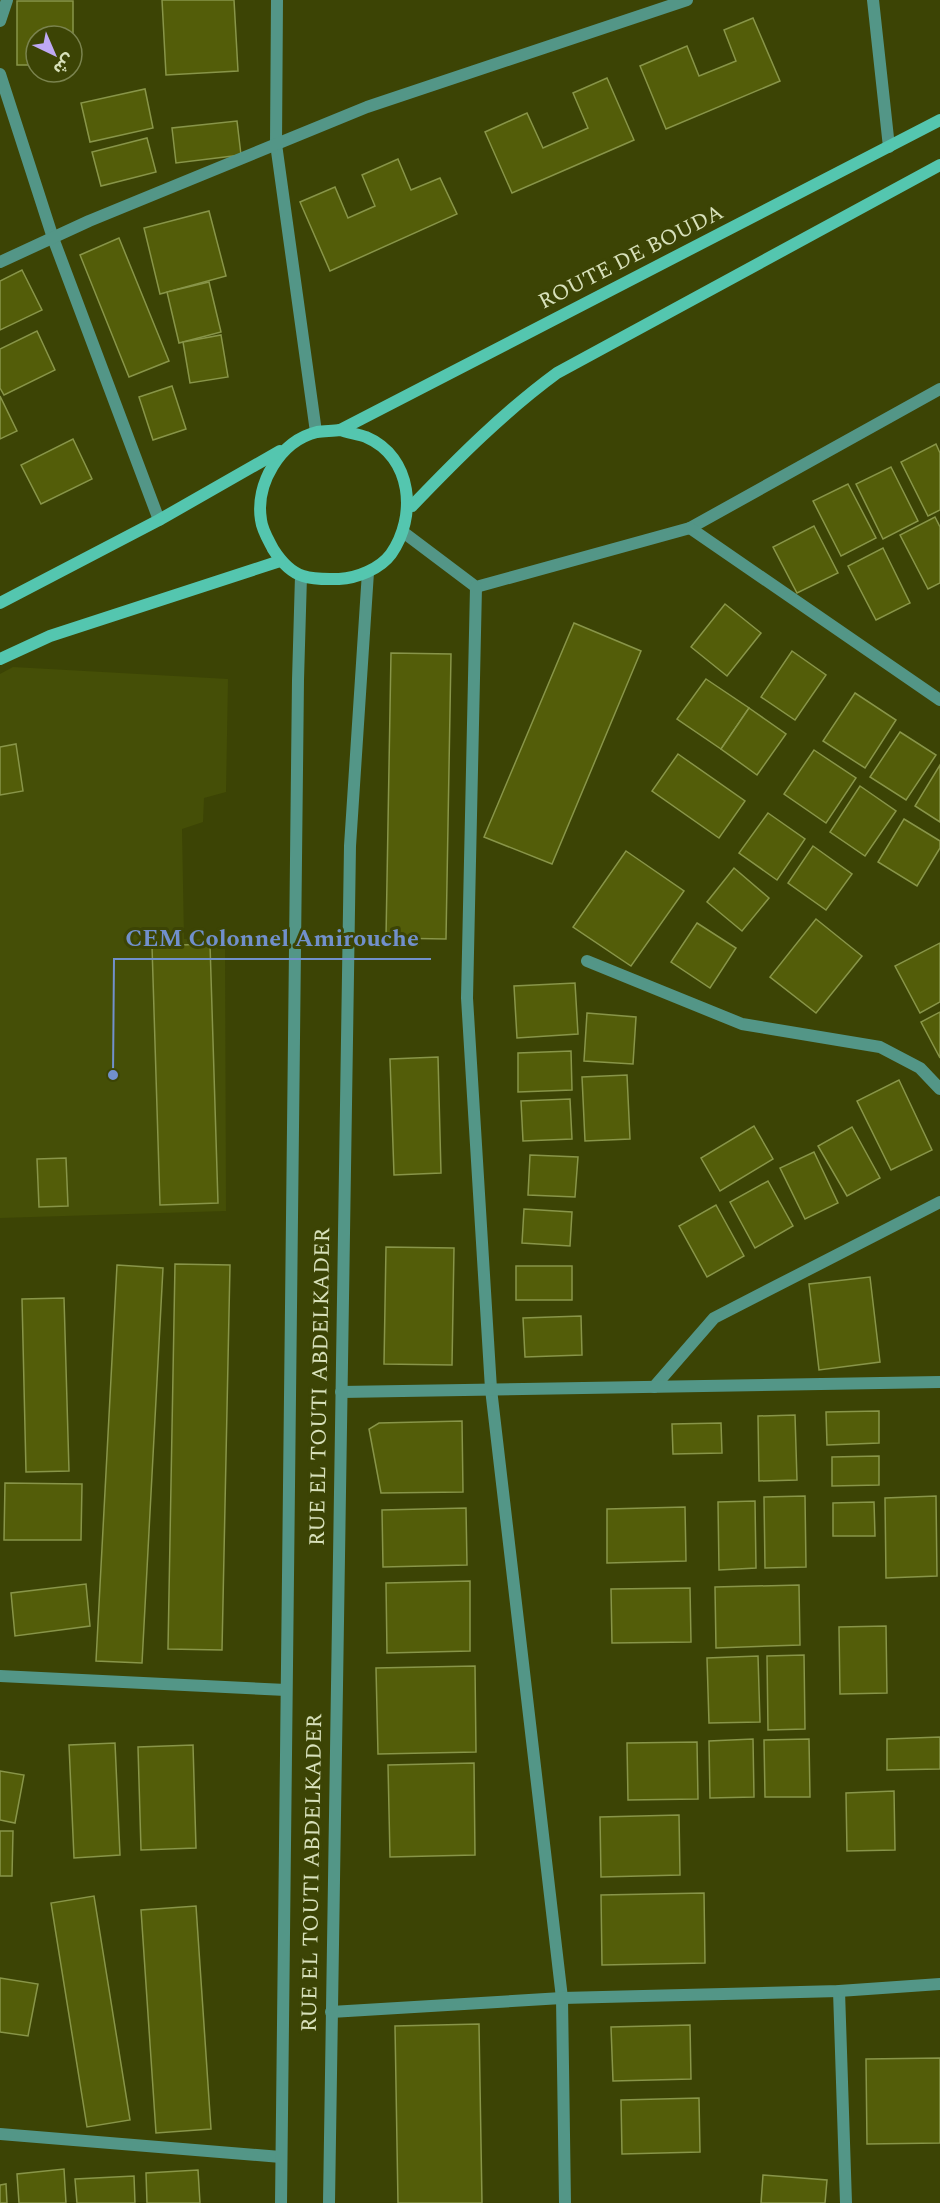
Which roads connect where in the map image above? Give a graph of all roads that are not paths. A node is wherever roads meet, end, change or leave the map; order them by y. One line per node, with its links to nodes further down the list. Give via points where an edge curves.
1 (7, 0): 5 (street)
2 (277, 0): 8 (street)
3 (687, 0): 8 (street, via 367,107)
4 (873, 0): 9 (street)
5 (0, 21)
6 (0, 74): 11 (street)
7 (940, 120): 9 (main road, ROUTE DE BOUDA)
8 (276, 144): 11 (street); 15 (street)
9 (888, 147): 14 (main road, ROUTE DE BOUDA)
10 (940, 165): 17 (main road, via 557,373 463,452)
11 (53, 238): 12 (street); 18 (street)
12 (0, 262)
13 (940, 389): 19 (street)
14 (340, 430): 15 (main road); 17 (main road, via 368,437 390,454 404,478)
15 (316, 432): 16 (main road)
16 (294, 442): 18 (main road); 21 (main road, via 272,465 261,502 261,521)
17 (408, 506): 20 (main road)
18 (159, 520): 25 (main road)
19 (690, 528): 24 (street); 27 (street)
20 (403, 532): 22 (main road, via 390,556); 24 (street)
21 (280, 561): 23 (main road); 26 (main road, via 50,636)
22 (368, 572): 23 (main road, via 341,579); 34 (street, RUE EL TOUTI ABDELKADER, via 350,846)
23 (301, 576): 36 (street, RUE EL TOUTI ABDELKADER)
24 (476, 587): 33 (street, via 467,998)
25 (0, 603)
26 (0, 659)
27 (940, 700)
28 (588, 961): 29 (street, via 742,1024 880,1047 920,1068)
29 (940, 1089)
30 (940, 1202): 32 (street, via 714,1318)
31 (940, 1382): 32 (street)
32 (654, 1387): 33 (street)
33 (491, 1389): 34 (street); 39 (street)
34 (341, 1392): 40 (street, RUE EL TOUTI ABDELKADER)
35 (0, 1676): 36 (street)
36 (286, 1690): 42 (street, RUE EL TOUTI ABDELKADER)
37 (940, 1984): 38 (street)
38 (839, 1991): 39 (street); 46 (street)
39 (562, 1998): 40 (street); 45 (street)
40 (331, 2012): 44 (street, RUE EL TOUTI ABDELKADER)
41 (0, 2134): 42 (street)
42 (281, 2157): 43 (street, RUE EL TOUTI ABDELKADER)
43 (281, 2203)
44 (329, 2203)
45 (565, 2203)
46 (846, 2203)

